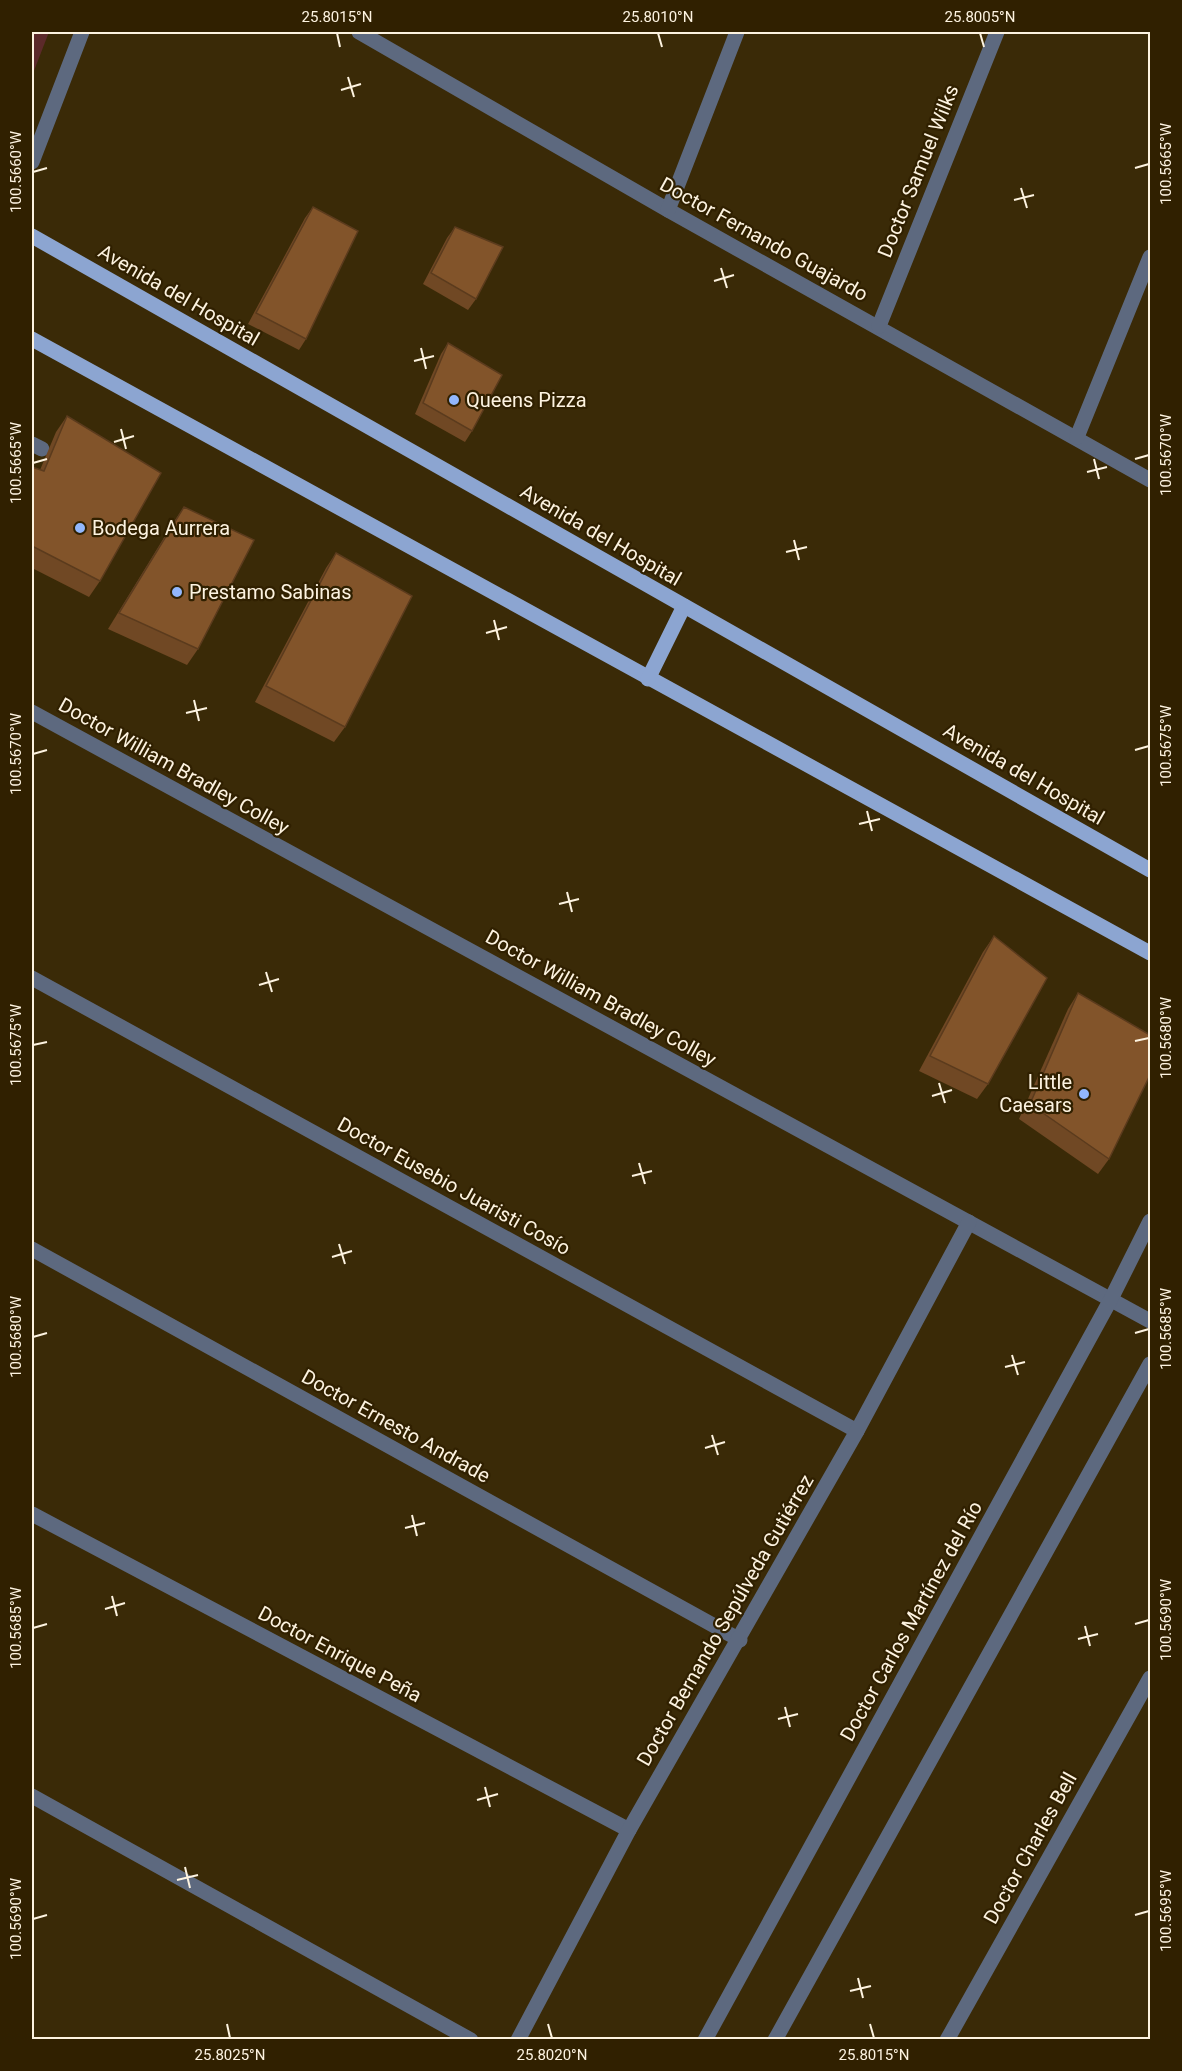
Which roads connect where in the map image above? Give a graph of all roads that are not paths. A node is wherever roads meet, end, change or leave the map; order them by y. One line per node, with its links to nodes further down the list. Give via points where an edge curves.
1 (82, 32): 5 (street)
2 (359, 32): 6 (street, Doctor Fernando Guajardo)
3 (737, 32): 6 (street)
4 (997, 32): 9 (street, Doctor Samuel Wilks)
5 (32, 162)
6 (668, 210): 9 (street, Doctor Fernando Guajardo)
7 (32, 236): 13 (main road, Avenida del Hospital)
8 (1150, 257): 11 (street)
9 (879, 326): 11 (street, Doctor Fernando Guajardo)
10 (32, 339): 14 (main road)
11 (1077, 437): 12 (street, Doctor Fernando Guajardo)
12 (1150, 480)
13 (684, 606): 14 (main road); 16 (main road, Avenida del Hospital)
14 (648, 679): 17 (main road)
15 (32, 712): 20 (street, Doctor William Bradley Colley)
16 (1150, 870)
17 (1150, 953)
18 (32, 978): 25 (street, Doctor Eusebio Juaristi Cosío)
19 (1150, 1221): 22 (street, Doctor Carlos Martínez del Río)
20 (969, 1222): 22 (street, Doctor William Bradley Colley); 25 (street, Doctor Bernando Sepúlveda Gutiérrez)
21 (32, 1249): 27 (street, Doctor Ernesto Andrade)
22 (1111, 1299): 23 (street, Doctor William Bradley Colley); 33 (street, Doctor Carlos Martínez del Río)
23 (1150, 1321)
24 (1150, 1364): 34 (street)
25 (857, 1431): 27 (street, Doctor Bernando Sepúlveda Gutiérrez)
26 (32, 1514): 30 (street, Doctor Enrique Peña)
27 (740, 1640): 30 (street, Doctor Bernando Sepúlveda Gutiérrez)
28 (1150, 1678): 35 (street, Doctor Charles Bell)
29 (32, 1796): 31 (street)
30 (629, 1830): 32 (street, Doctor Bernando Sepúlveda Gutiérrez)
31 (471, 2040)
32 (518, 2040)
33 (705, 2040)
34 (775, 2040)
35 (947, 2040)

